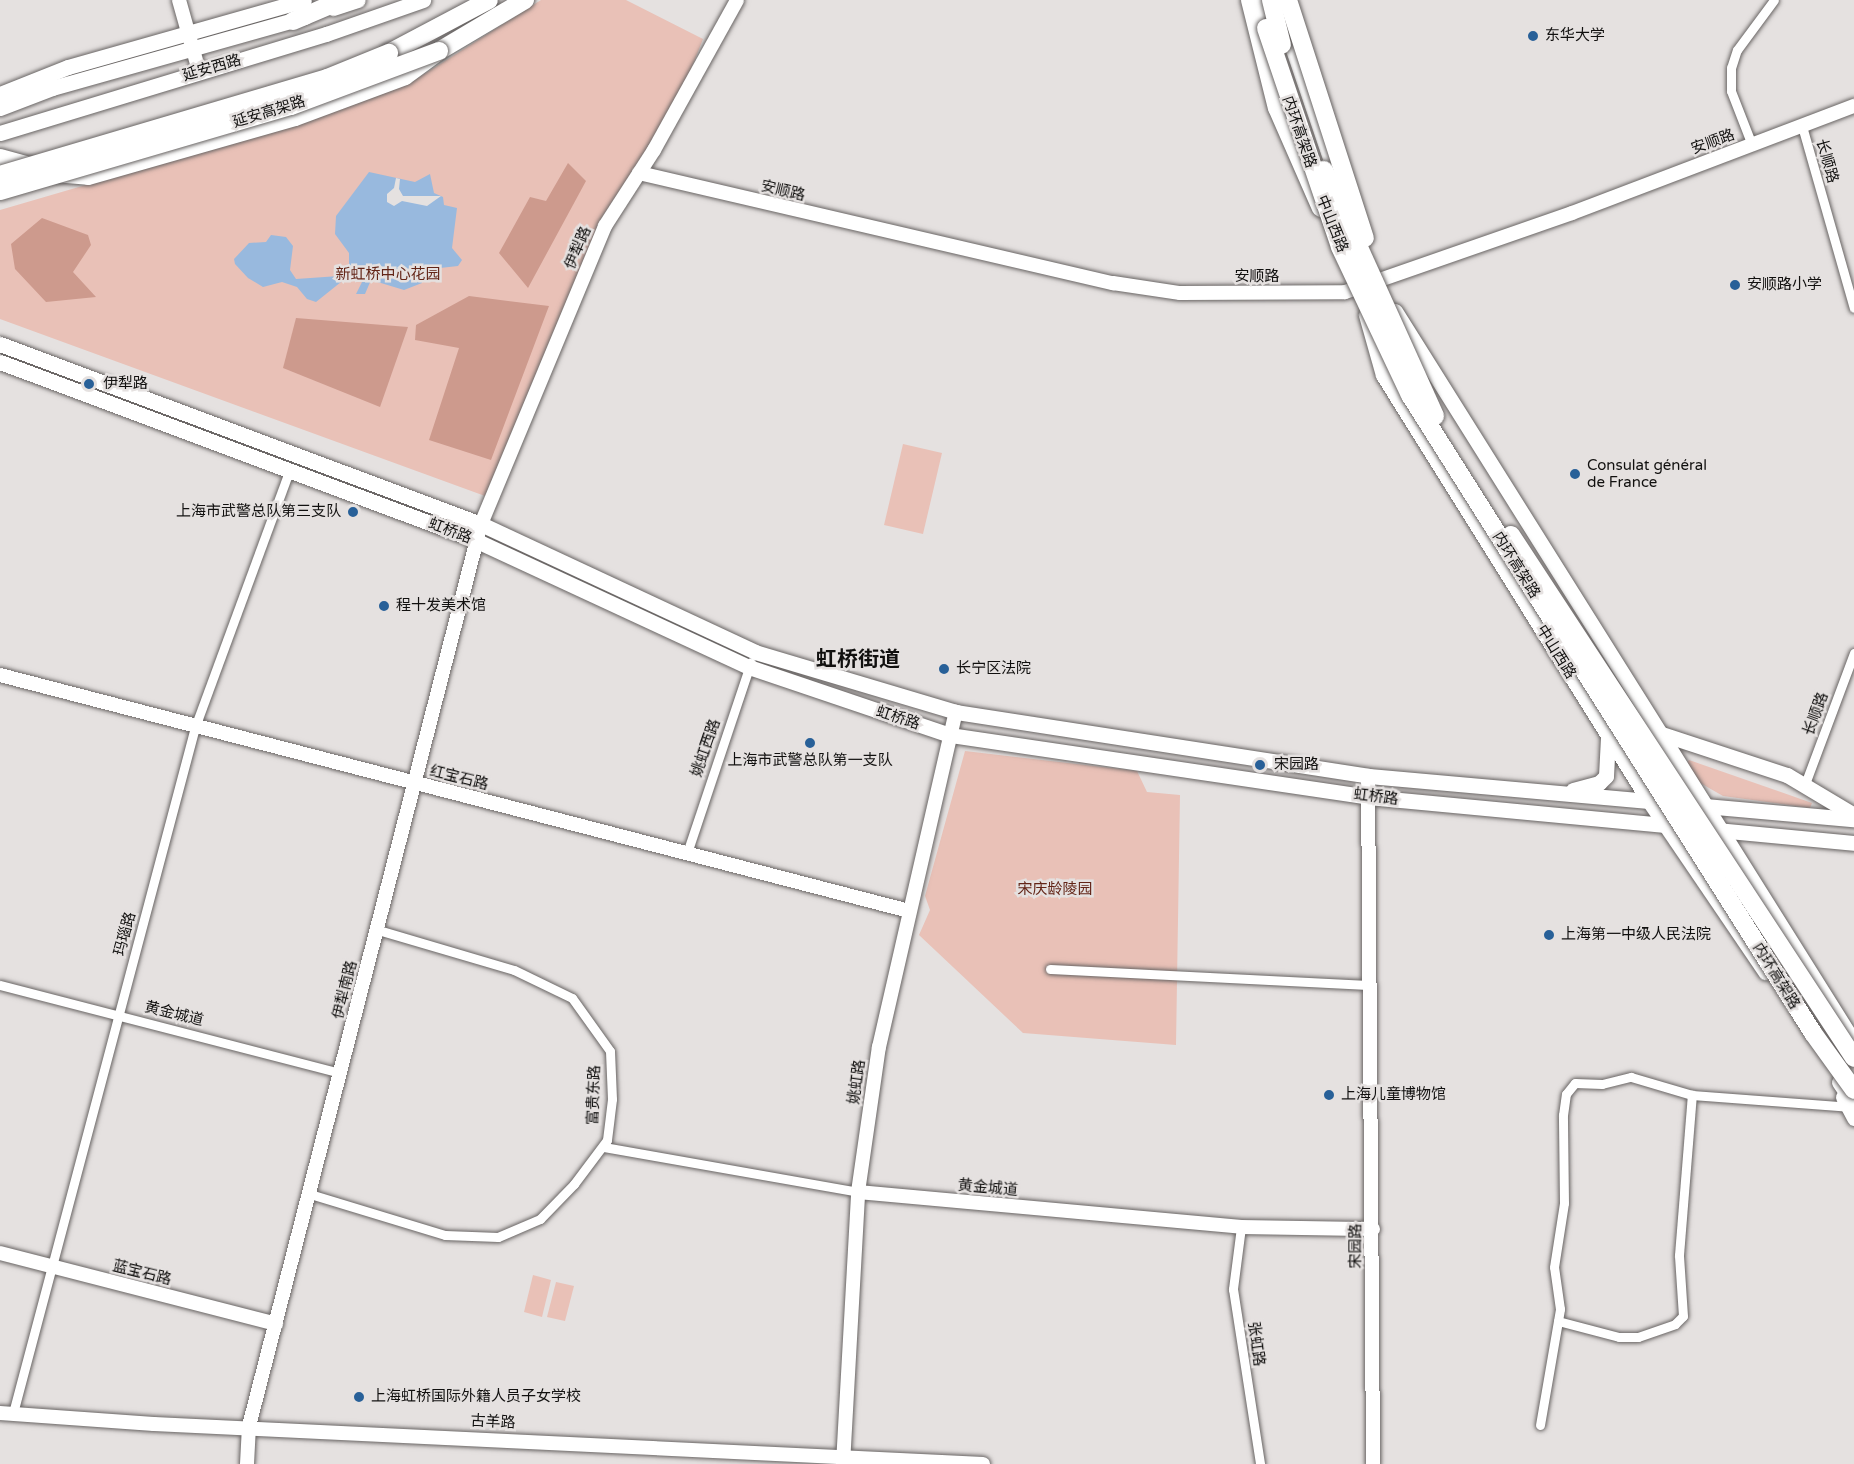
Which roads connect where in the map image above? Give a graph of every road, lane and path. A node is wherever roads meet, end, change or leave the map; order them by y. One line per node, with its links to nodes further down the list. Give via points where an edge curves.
1 (178, 0): 16 (street)
2 (304, 0): 16 (main road, 延安西路)
3 (342, 0): 15 (highway)
4 (358, 0): 15 (main road, 延安西路)
5 (423, 0): 18 (main road, 延安西路, via 326,34)
6 (489, 0): 27 (highway, 延安高架路, bridge, via 389,53 327,78)
7 (525, 0): 17 (highway, 延安高架路)
8 (737, 0): 26 (street, 伊犁路)
9 (1250, 0): 29 (highway, bridge, via 1277,108 1299,164)
10 (1261, 0): 29 (highway, 内环高架路, bridge, via 1291,110); 31 (main road, 中山西路, via 1307,161)
11 (1271, 0): 35 (highway, 内环高架路, bridge, via 1300,112)
12 (1279, 0): 30 (main road, 中山西路, via 1312,114)
13 (1288, 0): 35 (highway, bridge, via 1328,131)
14 (1773, 0): 24 (street, via 1737,50 1731,68 1731,91)
15 (293, 21): 16 (main road, 延安西路)
16 (190, 41): 18 (street); 19 (main road, 延安西路, via 68,67); 21 (main road, 延安西路)
17 (439, 51): 25 (highway, bridge, via 405,76 340,103 88,176 55,173); 28 (highway, 延安高架路, bridge, via 291,106)
18 (199, 71): 23 (main road, 延安西路)
19 (0, 94)
20 (1854, 106): 22 (street, 安顺路)
21 (0, 108)
22 (1802, 126): 24 (street, 安顺路); 32 (street, 长顺路)
23 (0, 133)
24 (1752, 145): 30 (street, 安顺路)
25 (0, 158)
26 (639, 173): 31 (street, 安顺路, via 1113,283 1180,293 1315,293); 37 (street, 伊犁路, via 605,226)
27 (0, 175)
28 (0, 191)
29 (1340, 247): 73 (highway, 内环高架路, bridge, via 1381,341 1433,436 1813,1033)
30 (1378, 281): 31 (street, 安顺路); 45 (main road, 中山西路)
31 (1358, 289): 47 (main road, 中山西路, via 1383,375)
32 (1854, 308)
33 (0, 344): 37 (main road, 虹桥路)
34 (0, 363): 36 (main road, 虹桥路)
35 (1417, 381): 67 (highway, 内环高架路, bridge, via 1465,465)
36 (289, 471): 38 (main road, 虹桥路); 44 (street, 玛瑙路)
37 (481, 524): 38 (street, 伊犁南路); 39 (main road, 虹桥路)
38 (476, 540): 41 (main road, 虹桥路); 49 (street, 伊犁南路)
39 (755, 651): 41 (street, 姚虹西路); 43 (main road, 虹桥路)
40 (1854, 653): 50 (street, 长顺路)
41 (749, 667): 46 (main road, 虹桥路); 60 (street, 姚虹西路)
42 (0, 675): 44 (street, 红宝石路)
43 (956, 711): 46 (street, 姚虹路); 48 (main road, 虹桥路)
44 (195, 727): 49 (street, 红宝石路); 68 (street, 玛瑙路)
45 (1656, 732): 50 (main road, via 1745,759); 54 (main road, 中山西路)
46 (950, 735): 52 (main road, 虹桥路); 62 (street, 姚虹路)
47 (1608, 735): 51 (main road, via 1606,776 1599,783); 53 (main road, 中山西路)
48 (1368, 776): 51 (main road, 虹桥路); 52 (street, 宋园路)
49 (416, 784): 60 (street, 红宝石路); 63 (street, 伊犁南路)
50 (1805, 784): 55 (main road)
51 (1563, 792): 53 (main road, 虹桥路)
52 (1368, 797): 56 (main road, 虹桥路); 66 (street, 宋园路)
53 (1649, 801): 54 (main road, 虹桥路); 56 (main road, 中山西路)
54 (1704, 803): 55 (main road, 虹桥路); 57 (main road, 中山西路)
55 (1854, 817)
56 (1665, 826): 57 (main road, 虹桥路); 73 (main road, 中山西路)
57 (1721, 831): 58 (main road, 虹桥路); 61 (main road, 中山西路)
58 (1748, 833): 59 (main road, 虹桥路); 61 (main road, via 1740,841)
59 (1854, 843)
60 (687, 853): 62 (street, 红宝石路)
61 (1739, 859): 69 (main road, 中山西路)
62 (909, 910): 75 (street, 姚虹路, via 879,1047)
63 (378, 930): 71 (street, 伊犁南路); 74 (street, 富贵东路, via 514,970 572,998 610,1051 612,1099)
64 (1050, 969): 66 (street)
65 (0, 985): 68 (street, 黄金城道)
66 (1369, 985): 78 (street, 宋园路)
67 (1822, 1008): 69 (highway, bridge); 70 (highway, 内环高架路, bridge)
68 (118, 1016): 71 (street, 黄金城道); 80 (street, 玛瑙路)
69 (1854, 1043)
70 (1854, 1058)
71 (341, 1073): 76 (street, 伊犁南路)
72 (1692, 1095): 73 (street); 81 (street, via 1679,1255 1683,1316 1675,1324 1638,1337 1619,1337); 81 (street, via 1630,1077 1602,1084 1575,1083 1566,1094 1564,1203 1554,1267)
73 (1853, 1105)
74 (604, 1147): 75 (street, 黄金城道); 76 (street, 富贵东路, via 540,1219 498,1237 445,1235)
75 (858, 1192): 77 (street, 黄金城道); 86 (street, 姚虹路)
76 (310, 1194): 82 (street, 伊犁南路)
77 (1241, 1227): 78 (street, 黄金城道); 89 (street, 张虹路, via 1233,1289)
78 (1373, 1228): 90 (street, 宋园路)
79 (0, 1253): 80 (street, 蓝宝石路)
80 (52, 1268): 82 (street, 蓝宝石路); 83 (street, 玛瑙路)
81 (1558, 1321): 84 (street)
82 (276, 1324): 85 (street, 伊犁南路)
83 (7, 1413): 85 (street, 古羊路)
84 (1540, 1425)
85 (249, 1426): 86 (street, 古羊路); 87 (street, 伊犁南路)
86 (843, 1460): 88 (street, 古羊路)
87 (248, 1464)
88 (983, 1464)
89 (1260, 1464)
90 (1373, 1464)

